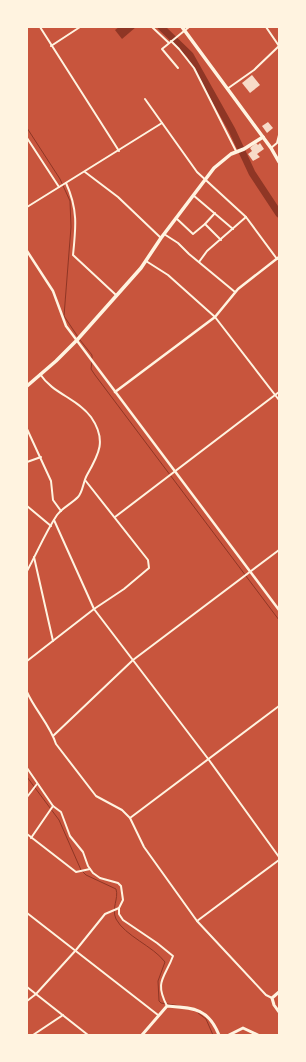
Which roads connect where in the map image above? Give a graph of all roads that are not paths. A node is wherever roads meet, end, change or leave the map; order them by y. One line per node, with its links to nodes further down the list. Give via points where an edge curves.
1 (40, 27): 8 (street)
2 (80, 27): 8 (street)
3 (152, 27): 7 (street)
4 (189, 27): 6 (street)
5 (266, 27): 9 (street)
6 (183, 29): 7 (street); 11 (main road)
7 (170, 42): 10 (street, via 162,49); 19 (street, via 180,49 194,68)
8 (51, 46): 18 (street)
9 (279, 46): 11 (street, via 254,70)
10 (178, 68)
11 (227, 89): 15 (main road)
12 (145, 99): 13 (street)
13 (162, 124): 18 (street); 22 (street)
14 (279, 135): 17 (street, via 277,143)
15 (263, 137): 17 (main road); 19 (main road)
16 (27, 138): 24 (street)
17 (271, 148): 20 (main road)
18 (119, 151): 21 (street)
19 (237, 151): 22 (main road, via 214,168)
20 (279, 162)
21 (85, 172): 23 (street); 33 (street, via 118,197)
22 (205, 179): 25 (main road); 28 (street)
23 (66, 183): 24 (street); 40 (street, via 74,200 73,255)
24 (60, 187): 26 (street)
25 (193, 196): 27 (street); 29 (main road)
26 (27, 207)
27 (215, 213): 30 (street); 31 (street)
28 (246, 217): 31 (street); 36 (street)
29 (176, 218): 30 (street, via 193,234); 32 (main road)
30 (205, 224): 34 (street)
31 (233, 229): 34 (street)
32 (164, 234): 33 (main road); 38 (street)
33 (161, 238): 37 (main road)
34 (221, 240): 38 (street)
35 (27, 251): 42 (street, via 53,292 62,319)
36 (278, 258): 39 (street)
37 (146, 260): 40 (main road); 41 (street, via 168,275)
38 (198, 262): 39 (street)
39 (235, 292): 41 (street)
40 (116, 295): 42 (main road)
41 (215, 317): 45 (street); 47 (street)
42 (77, 340): 43 (main road); 45 (street)
43 (40, 374): 44 (main road); 53 (street, via 53,389 84,408 95,423 101,442 96,460)
44 (27, 386)
45 (115, 392): 52 (street)
46 (279, 392): 47 (street)
47 (275, 395): 48 (street); 52 (street)
48 (279, 400)
49 (27, 429): 50 (street)
50 (40, 458): 51 (street); 55 (street, via 51,481 53,500)
51 (27, 462)
52 (174, 471): 56 (street); 62 (street)
53 (85, 480): 55 (street, via 81,494); 56 (street)
54 (27, 506): 58 (street)
55 (61, 511): 57 (street)
56 (115, 517): 63 (street, via 148,560 149,568)
57 (54, 520): 58 (street); 63 (street)
58 (50, 526): 60 (street)
59 (279, 550): 62 (street)
60 (34, 557): 61 (street); 65 (street)
61 (27, 572)
62 (250, 572): 64 (street); 66 (street)
63 (94, 609): 65 (street); 66 (street)
64 (279, 610)
65 (53, 641): 67 (street)
66 (133, 660): 70 (street); 71 (street)
67 (27, 661)
68 (27, 692): 70 (street, via 34,708)
69 (279, 706): 71 (street)
70 (53, 736): 76 (street, via 56,744 96,796 122,810)
71 (209, 760): 76 (street); 79 (street)
72 (27, 768): 73 (street)
73 (37, 784): 74 (street); 75 (street)
74 (27, 797)
75 (53, 806): 78 (street); 81 (street, via 61,812 70,836 83,852)
76 (130, 818): 84 (street, via 144,847)
77 (27, 834): 78 (street)
78 (31, 838): 81 (street, via 76,872)
79 (279, 857)
80 (279, 860): 84 (street)
81 (90, 869): 82 (street, via 100,878 121,886 123,900)
82 (119, 908): 85 (street, via 105,914); 91 (street, via 119,914 128,925 173,956 161,984)
83 (27, 913): 85 (street)
84 (197, 921): 89 (street, via 266,995)
85 (76, 950): 88 (street); 94 (street)
86 (27, 987): 88 (street)
87 (279, 992): 89 (main road)
88 (36, 994): 90 (street); 93 (street)
89 (272, 998): 92 (main road)
90 (27, 1001)
91 (167, 1006): 94 (main road); 98 (main road, via 192,1009 211,1018)
92 (279, 1012)
93 (63, 1015): 95 (street); 96 (street)
94 (158, 1015): 97 (main road)
95 (33, 1035)
96 (88, 1035)
97 (142, 1035)
98 (218, 1035)
99 (229, 1035): 100 (main road, via 243,1028)
100 (258, 1035)

